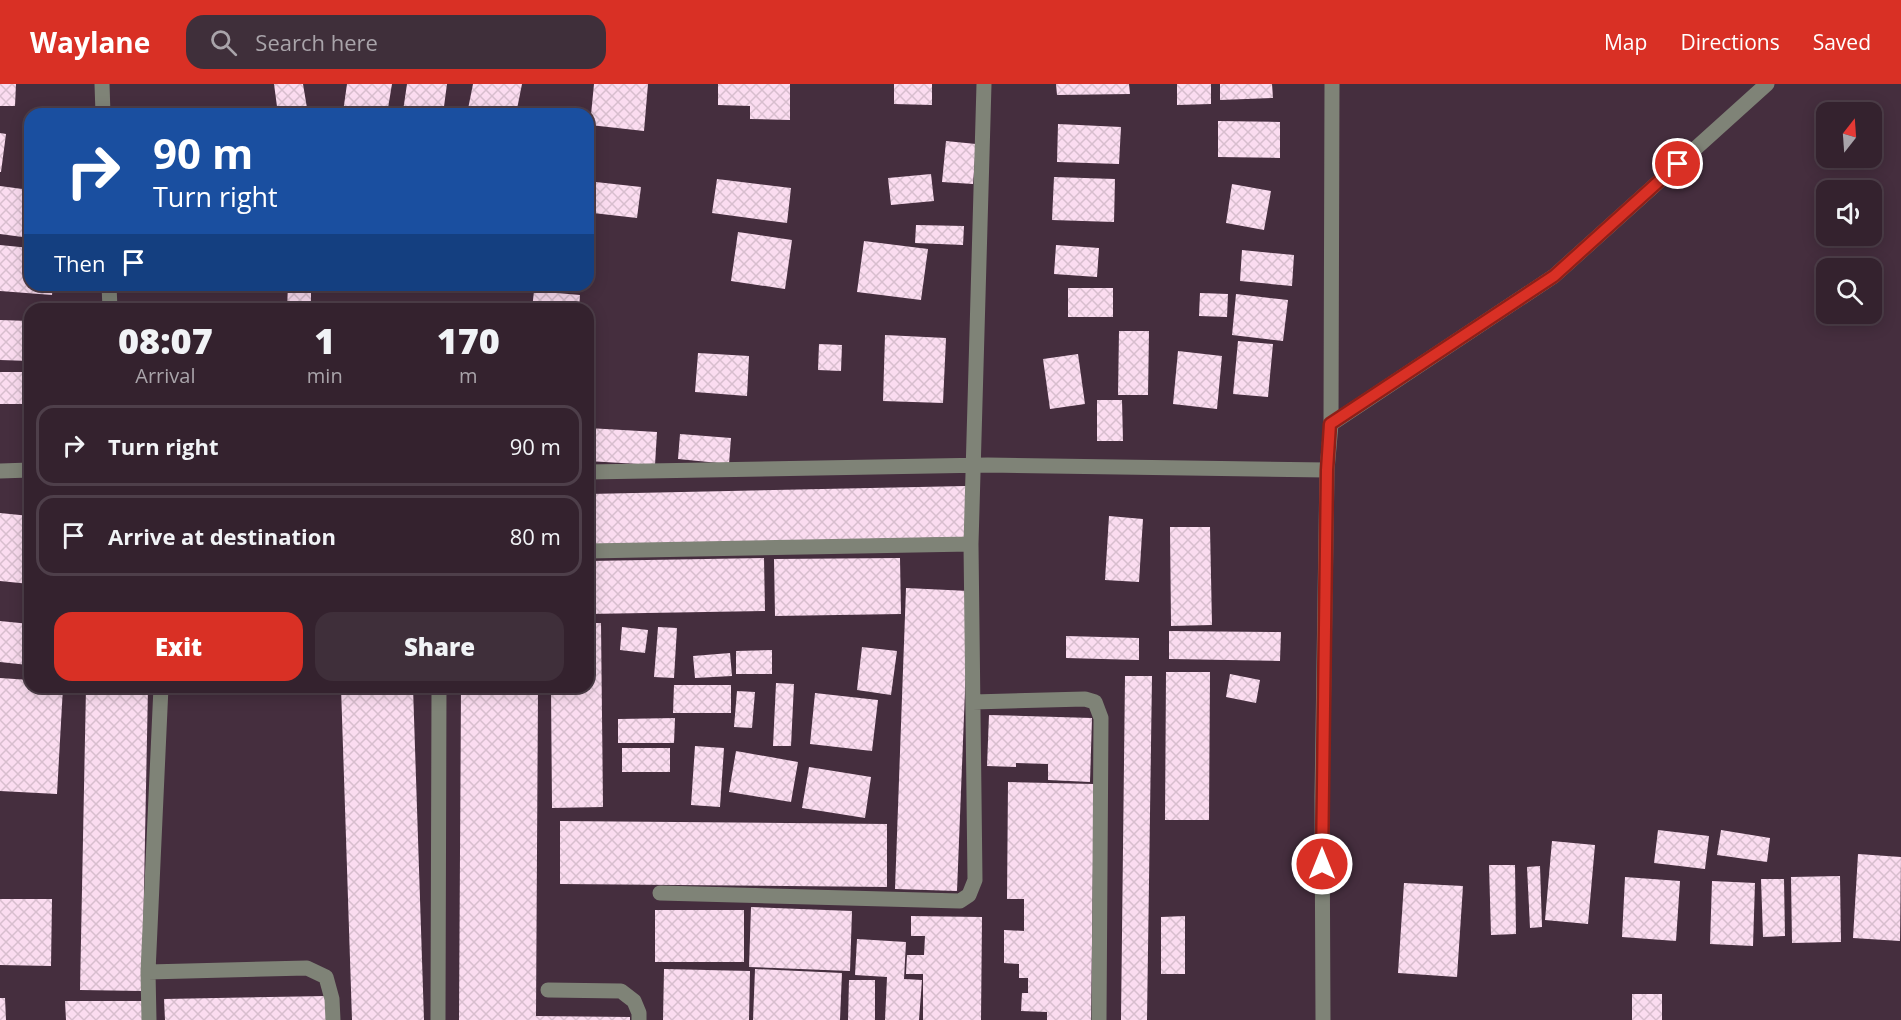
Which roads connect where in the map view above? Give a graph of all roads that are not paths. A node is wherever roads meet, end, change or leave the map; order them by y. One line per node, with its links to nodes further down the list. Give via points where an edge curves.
1 (102, 84): 5 (street)
2 (984, 84): 7 (street)
3 (1332, 84): 6 (street)
4 (1767, 84): 6 (street, via 1554,276)
5 (104, 108)
6 (1330, 424): 9 (street)
7 (973, 465): 9 (street); 11 (street); 12 (street)
8 (24, 470): 10 (street)
9 (1327, 470): 25 (street)
10 (0, 471)
11 (594, 472)
12 (971, 544): 13 (street); 16 (street)
13 (594, 551)
14 (161, 693): 18 (street)
15 (439, 693): 22 (street)
16 (973, 702): 17 (street, via 975,880 969,895 960,901); 24 (street, via 1085,699 1095,702 1099,709)
17 (660, 893)
18 (148, 972): 20 (street); 21 (street, via 307,968 326,977)
19 (548, 990): 23 (street, via 621,991 634,1001)
20 (149, 1020)
21 (333, 1020)
22 (438, 1020)
23 (639, 1020)
24 (1099, 1020)
25 (1323, 1020)

